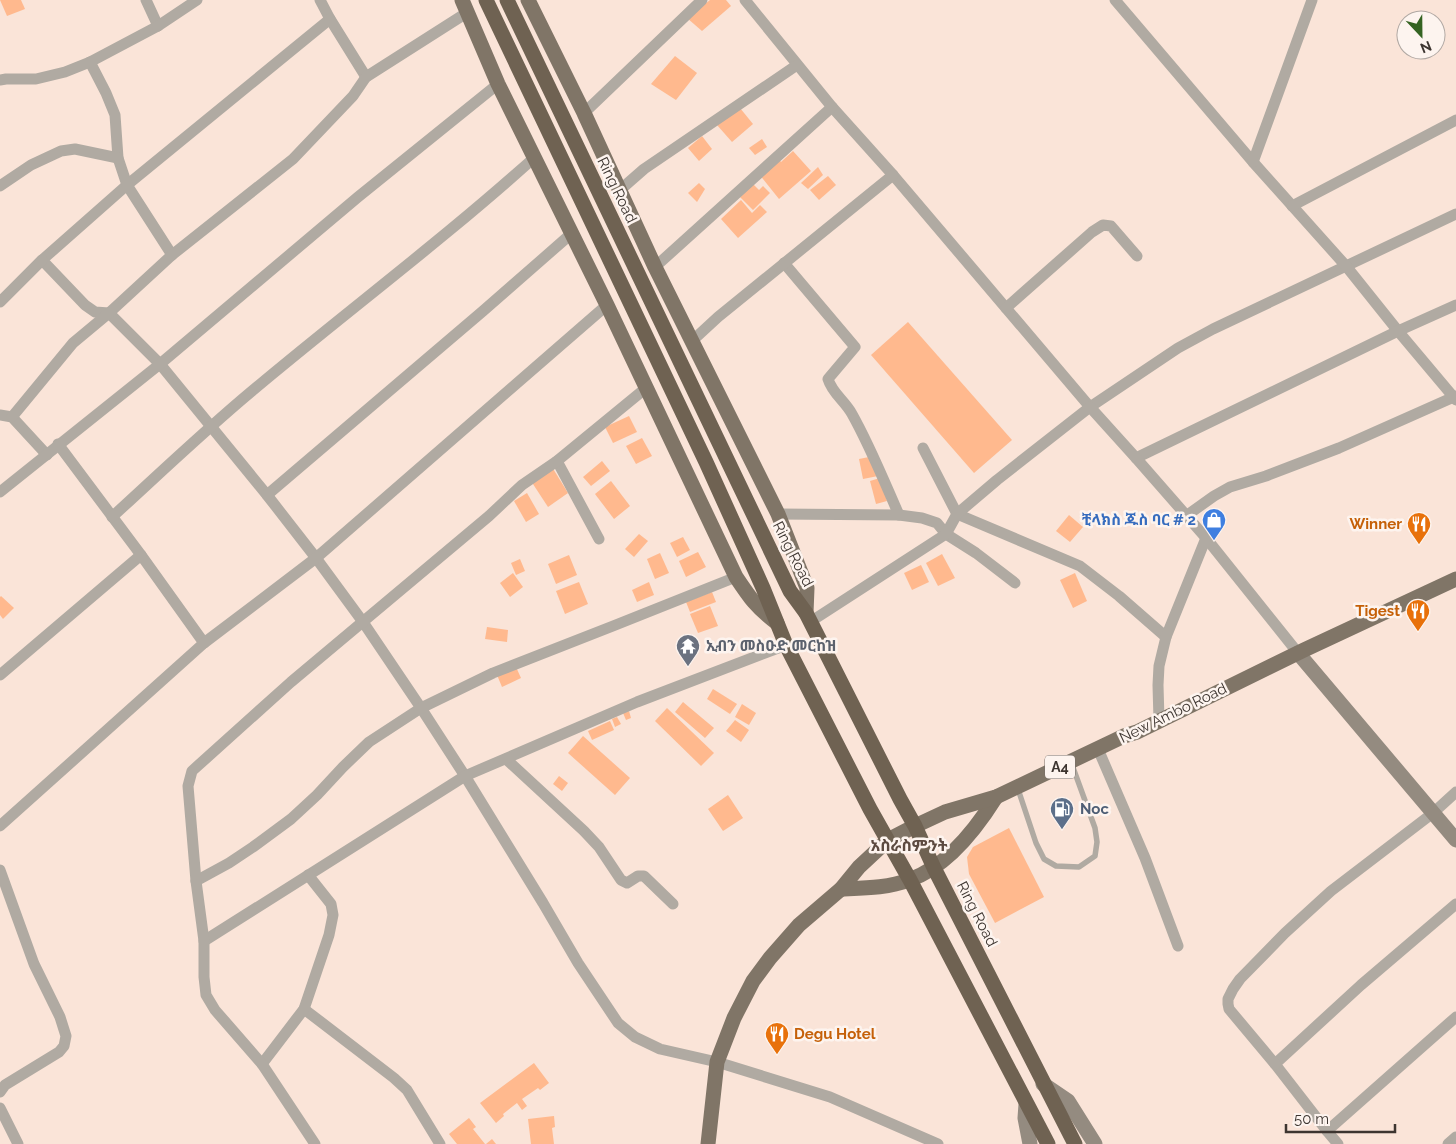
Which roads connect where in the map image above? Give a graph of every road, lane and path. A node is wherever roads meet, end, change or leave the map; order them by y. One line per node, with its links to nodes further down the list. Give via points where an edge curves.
1 (146, 0): 13 (street)
2 (196, 0): 13 (street)
3 (320, 0): 12 (street)
4 (486, 0): 74 (highway, via 706,462)
5 (507, 0): 72 (highway, Ring Road, via 790,591)
6 (528, 0): 20 (main road)
7 (702, 0): 20 (street)
8 (745, 0): 15 (street)
9 (1115, 0): 24 (street)
10 (1312, 0): 24 (street)
11 (465, 6): 16 (street); 18 (main road)
12 (330, 19): 16 (street); 26 (street)
13 (158, 26): 14 (street)
14 (90, 62): 17 (street, via 36,79); 23 (street, via 115,115)
15 (797, 65): 19 (street); 28 (street, via 644,169)
16 (366, 76): 32 (street, via 353,96 293,159)
17 (0, 80)
18 (498, 84): 22 (main road); 45 (street)
19 (832, 107): 25 (street); 37 (street)
20 (584, 114): 28 (main road)
21 (1456, 120): 29 (street)
22 (534, 157): 31 (main road); 51 (street, via 496,192)
23 (118, 158): 26 (street); 27 (street, via 75,149 61,151 30,165)
24 (1253, 162): 29 (street)
25 (893, 175): 35 (street); 41 (street)
26 (127, 185): 32 (street); 34 (street)
27 (0, 186)
28 (620, 190): 37 (main road)
29 (1292, 206): 36 (street)
30 (1456, 214): 36 (street)
31 (571, 234): 40 (main road); 58 (street)
32 (172, 254): 42 (street)
33 (1137, 256): 41 (street, via 1111,226 1103,225)
34 (42, 260): 38 (street); 42 (street, via 85,305 95,312)
35 (784, 263): 44 (street); 61 (street, via 855,347 828,379 830,387 851,411)
36 (1346, 266): 43 (street); 48 (street, via 1178,348)
37 (655, 267): 44 (main road)
38 (0, 302)
39 (1456, 305): 43 (street)
40 (607, 306): 46 (main road); 68 (street)
41 (1006, 308): 48 (street)
42 (109, 313): 45 (street); 50 (street, via 73,343)
43 (1398, 331): 47 (street); 55 (street)
44 (692, 341): 59 (main road)
45 (160, 364): 51 (street); 52 (street)
46 (646, 388): 56 (street); 69 (main road)
47 (1455, 398): 62 (street, via 1339,448 1230,487)
48 (1090, 407): 55 (street); 60 (street)
49 (0, 415): 50 (street)
50 (12, 417): 54 (street)
51 (211, 426): 58 (street); 63 (street)
52 (58, 444): 54 (street); 63 (street)
53 (923, 448): 60 (street)
54 (47, 455): 57 (street)
55 (1136, 458): 62 (street)
56 (556, 461): 66 (street); 73 (street, via 522,485)
57 (0, 492)
58 (267, 495): 68 (street)
59 (778, 514): 61 (street); 72 (main road, via 807,588)
60 (957, 514): 64 (street); 75 (street, via 1080,566)
61 (899, 515): 64 (street, via 936,523)
62 (1186, 516): 65 (street)
63 (112, 517): 67 (street)
64 (946, 534): 71 (street); 72 (street)
65 (1206, 538): 75 (street); 78 (street)
66 (599, 539)
67 (141, 556): 76 (street); 79 (street)
68 (316, 558): 73 (street); 76 (street)
69 (736, 577): 74 (main road, via 751,600); 80 (street, via 493,673)
70 (1456, 580): 78 (main road, New Ambo Road / A4)
71 (1015, 583)
72 (808, 617): 91 (highway, Ring Road)
73 (363, 622): 80 (street); 98 (street, via 192,771 188,786)
74 (777, 623): 77 (highway)
75 (1166, 637): 81 (street, via 1159,666)
76 (204, 643): 90 (street)
77 (786, 645): 83 (street, via 637,702); 92 (highway)
78 (1298, 653): 81 (main road, New Ambo Road / A4); 89 (street)
79 (0, 675)
80 (421, 708): 85 (street); 98 (street, via 369,742 291,819 253,847)
81 (1159, 720): 82 (main road, New Ambo Road / A4)
82 (1098, 749): 84 (main road, New Ambo Road / A4); 103 (street, via 1145,858)
83 (506, 759): 85 (street); 100 (street, via 584,831 621,880 627,882 644,876)
84 (1071, 762): 86 (main road, New Ambo Road / A4); 86 (lane, via 1097,842 1095,856 1079,867 1056,866 1044,858)
85 (465, 776): 96 (street); 106 (street, via 618,1023 635,1037 660,1049)
86 (1017, 787): 88 (main road, New Ambo Road / A4)
87 (1456, 792): 89 (street)
88 (996, 797): 91 (main road, New Ambo Road / A4, via 945,812); 94 (main road, via 980,823)
89 (1433, 813): 93 (street); 108 (street, via 1331,891 1285,933 1233,989 1228,999 1229,1008)
90 (0, 826)
91 (915, 826): 92 (main road, New Ambo Road / A4); 94 (highway, Ring Road)
92 (888, 840): 97 (highway); 99 (main road, New Ambo Road)
93 (1456, 840)
94 (934, 868): 97 (main road); 109 (highway, Ring Road)
95 (0, 870): 110 (street, via 34,964 66,1036 59,1052 5,1085)
96 (308, 875): 102 (street); 104 (street, via 330,904 333,915)
97 (910, 880): 99 (main road); 111 (highway)
98 (196, 881): 102 (street)
99 (841, 889): 106 (main road, New Ambo Road, via 799,925 753,981)
100 (673, 904)
101 (1456, 904): 108 (street, via 1361,984)
102 (204, 941): 107 (street, via 206,995)
103 (1178, 946)
104 (304, 1009): 107 (street); 117 (street, via 394,1078 406,1090)
105 (1456, 1018): 113 (street)
106 (717, 1062): 118 (main road, New Ambo Road); 119 (street, via 830,1097)
107 (262, 1064): 116 (street)
108 (1274, 1064): 113 (street)
109 (1044, 1084): 122 (highway, Ring Road); 123 (street, via 1068,1101)
110 (0, 1092)
111 (1026, 1104): 120 (street); 121 (highway)
112 (0, 1108): 115 (street)
113 (1328, 1131): 124 (street)
114 (1456, 1137): 125 (street)
115 (18, 1144)
116 (315, 1144)
117 (440, 1144)
118 (708, 1144)
119 (938, 1144)
120 (1030, 1144)
121 (1048, 1144)
122 (1075, 1144)
123 (1095, 1144)
124 (1338, 1144)
125 (1448, 1144)

